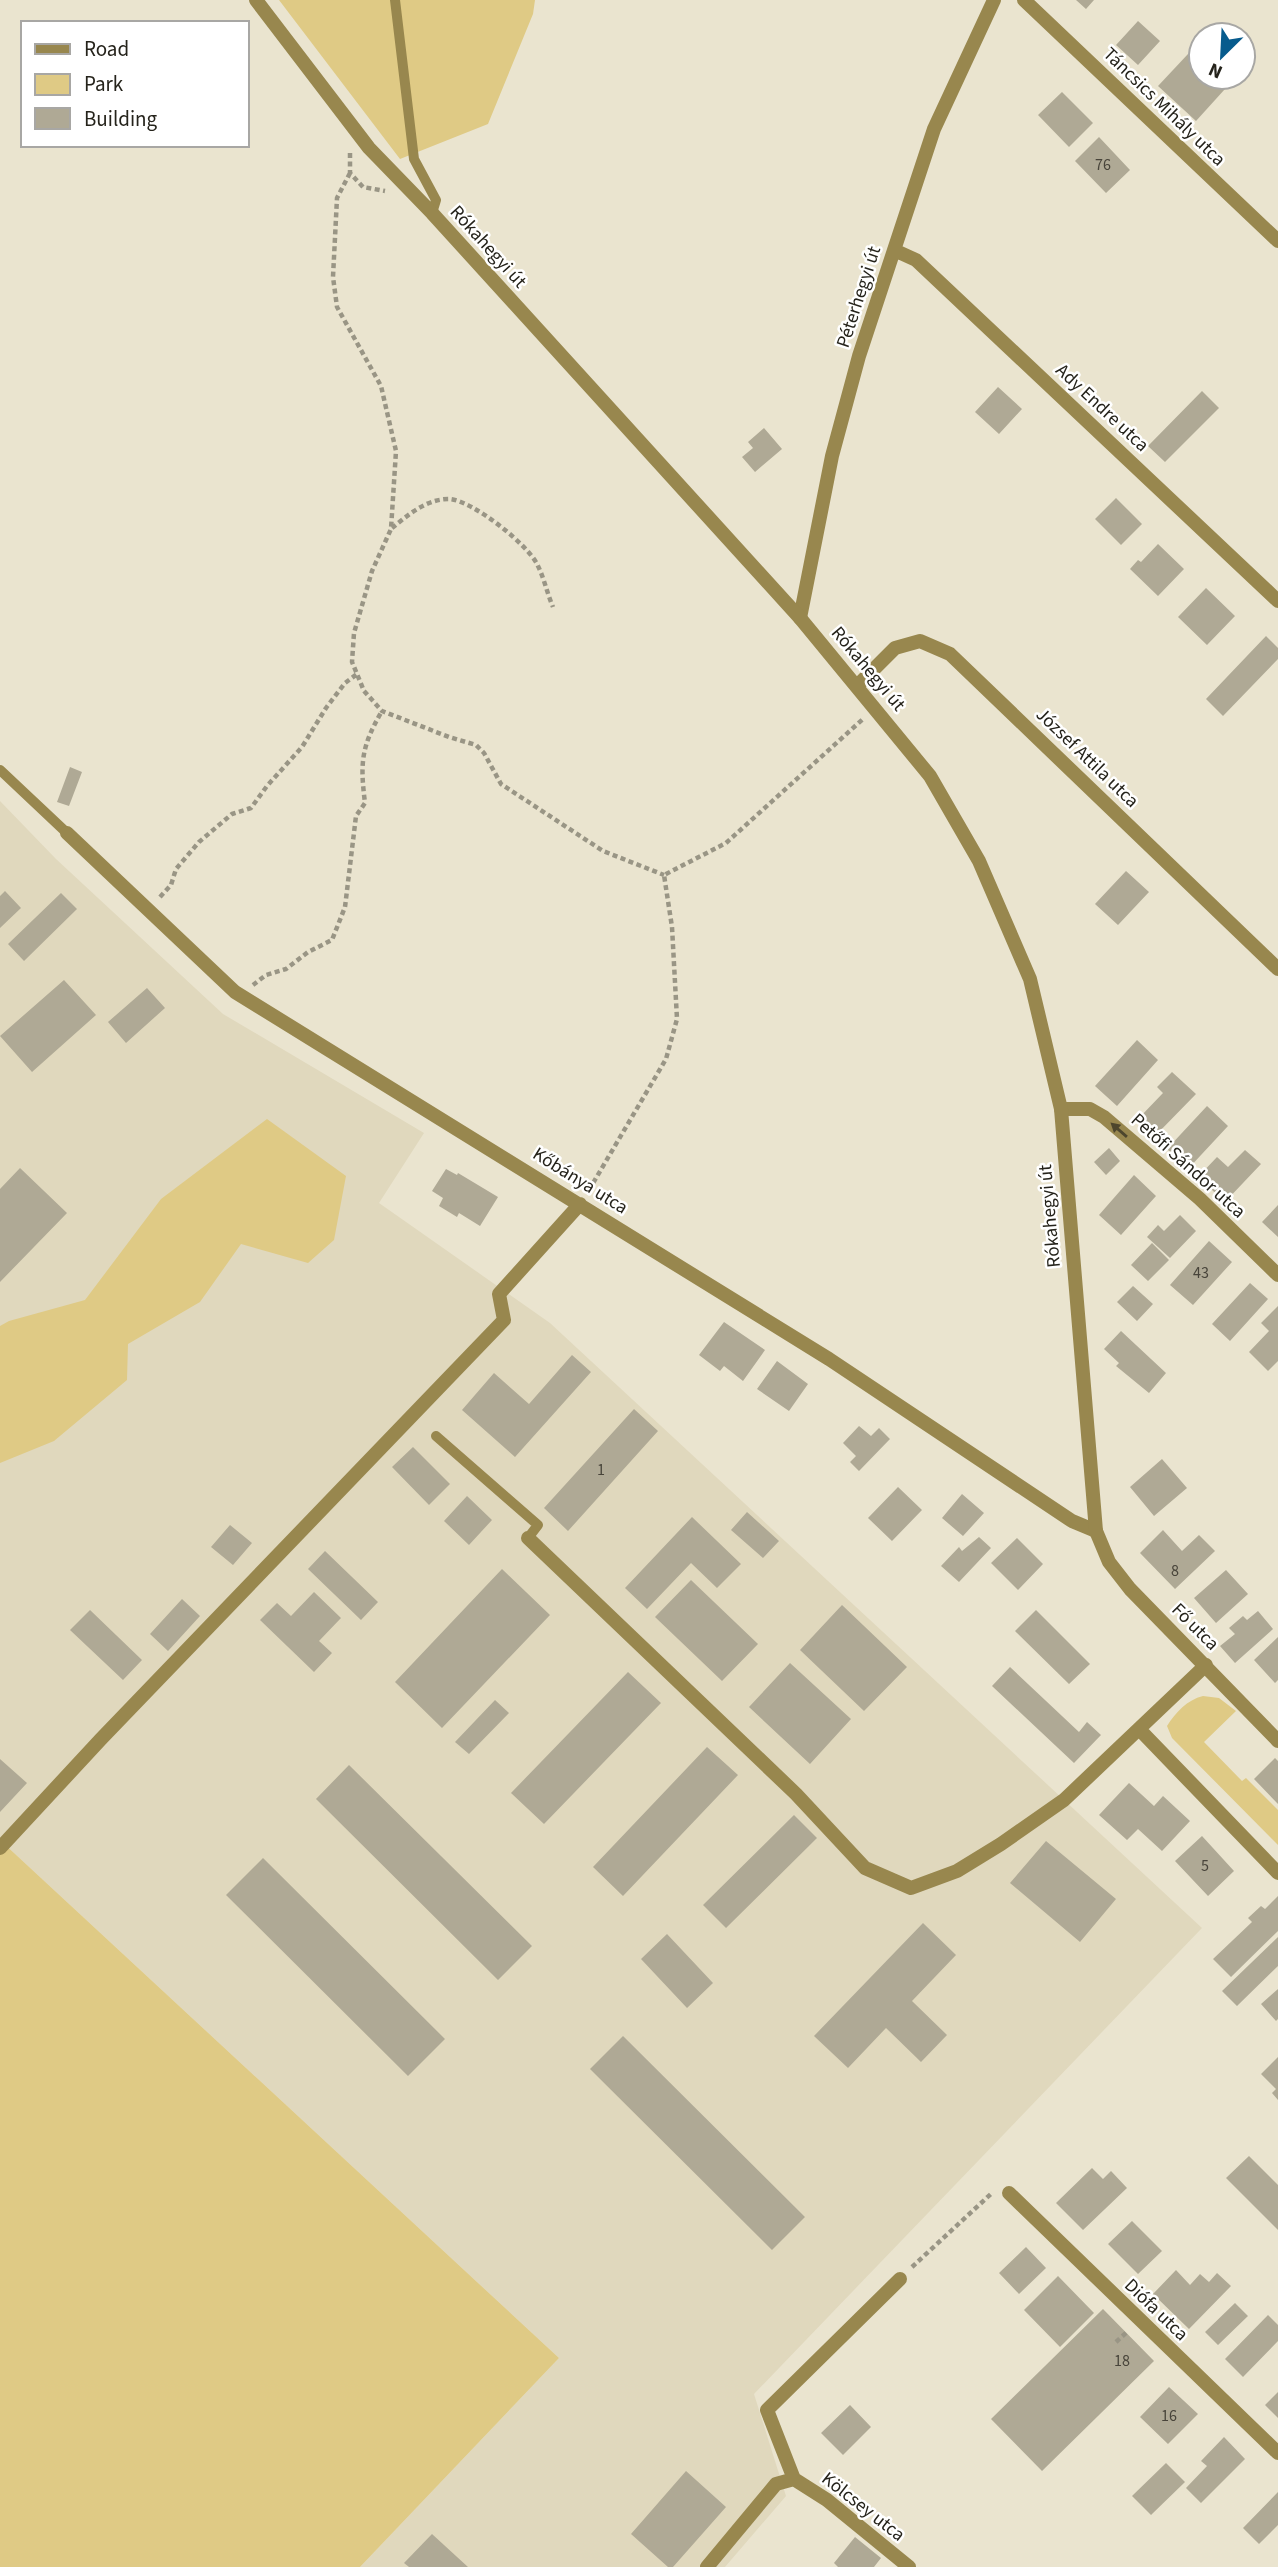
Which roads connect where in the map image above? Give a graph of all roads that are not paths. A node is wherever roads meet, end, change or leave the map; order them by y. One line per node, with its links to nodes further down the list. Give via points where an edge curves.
1 (256, 0): 5 (street, Rókahegyi út, via 369,148)
2 (395, 0): 5 (lane, via 414,159 436,200)
3 (994, 0): 7 (street, Péterhegyi út, via 934,129)
4 (1024, 0): 6 (street, Táncsics Mihály utca)
5 (432, 213): 9 (street, Rókahegyi út)
6 (1278, 242)
7 (894, 250): 8 (street, Ady Endre utca, via 916,260); 9 (street, Péterhegyi út, via 832,456)
8 (1278, 601)
9 (800, 618): 10 (street, Rókahegyi út)
10 (857, 686): 13 (street, József Attila utca, via 895,648 920,641 950,654); 14 (street, Rókahegyi út, via 930,776 979,861 1030,979)
11 (0, 770): 12 (lane)
12 (67, 833): 15 (street, Kőbánya utca, via 235,992)
13 (1278, 969)
14 (1061, 1109): 16 (street, Petőfi Sándor utca, one-way to 14, via 1200,1199 1104,1117 1090,1110); 18 (street, Rókahegyi út)
15 (580, 1204): 18 (street, Kőbánya utca, via 830,1359 1072,1521); 23 (street, via 499,1294 504,1320)
16 (1278, 1275)
17 (436, 1436): 19 (lane, via 538,1525)
18 (1096, 1531): 20 (street, Fő utca, via 1109,1562 1130,1589)
19 (527, 1538): 21 (street, via 796,1794 865,1868 911,1888 957,1871 1064,1800)
20 (1206, 1665): 21 (street); 22 (street, Fő utca)
21 (1139, 1729): 24 (street)
22 (1278, 1741)
23 (0, 1848)
24 (1278, 1873)
25 (1009, 2193): 27 (street, Diófa utca)
26 (900, 2279): 28 (street, via 768,2410)
27 (1278, 2453)
28 (794, 2479): 29 (street, Kölcsey utca, via 776,2484); 30 (street, Kölcsey utca)
29 (707, 2567)
30 (909, 2567)

